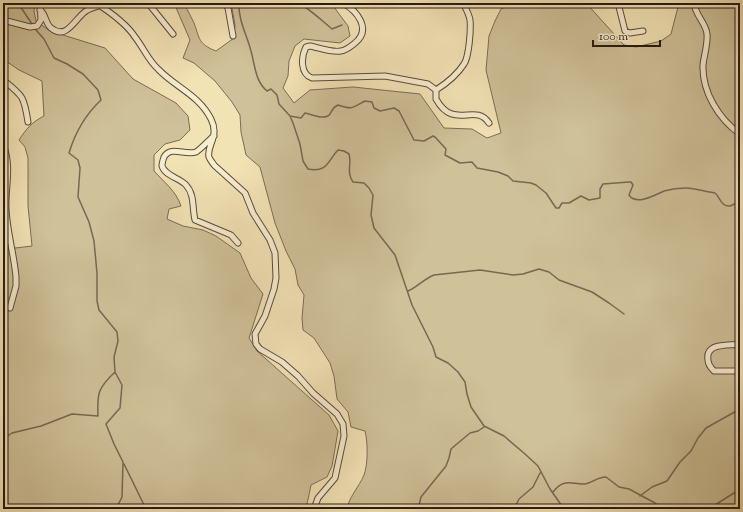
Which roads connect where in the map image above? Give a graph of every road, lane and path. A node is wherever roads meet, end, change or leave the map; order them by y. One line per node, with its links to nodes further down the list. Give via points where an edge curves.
1 (40, 3): 10 (street)
2 (107, 3): 9 (street)
3 (148, 3): 13 (street)
4 (225, 3): 14 (street, via 230,15)
5 (343, 3): 16 (street, via 356,13 362,25 362,36 349,48 340,51 308,46 305,49 303,65 305,74 312,78 386,76 428,84)
6 (462, 3): 16 (street, via 470,21 467,58 455,75)
7 (618, 3): 12 (street, via 625,31)
8 (694, 3): 19 (street, via 707,33 703,67 708,92 724,120)
9 (98, 4): 10 (street, via 62,32 51,28); 20 (street, via 128,27 158,70 198,100 212,120)
10 (40, 10): 11 (street, via 40,22 33,27)
11 (3, 20)
12 (643, 31)
13 (173, 34)
14 (233, 36)
15 (3, 80): 17 (street, via 20,94 25,102)
16 (436, 90): 18 (street, via 436,99 448,114 472,114 483,117)
17 (28, 122)
18 (489, 123)
19 (740, 134)
20 (214, 136): 22 (street, via 196,151 169,153 162,167 189,188 195,220 230,234); 26 (street, via 209,152 210,159 246,193 253,213 270,240 275,254 274,289 265,316 255,334 256,344 298,376 337,414 343,424 344,436 335,478 318,498)
21 (3, 145): 23 (street, via 8,169 6,209 16,277)
22 (238, 242)
23 (10, 308)
24 (740, 344): 25 (street, via 715,346 709,352 708,358 714,371)
25 (740, 371)
26 (314, 509)

